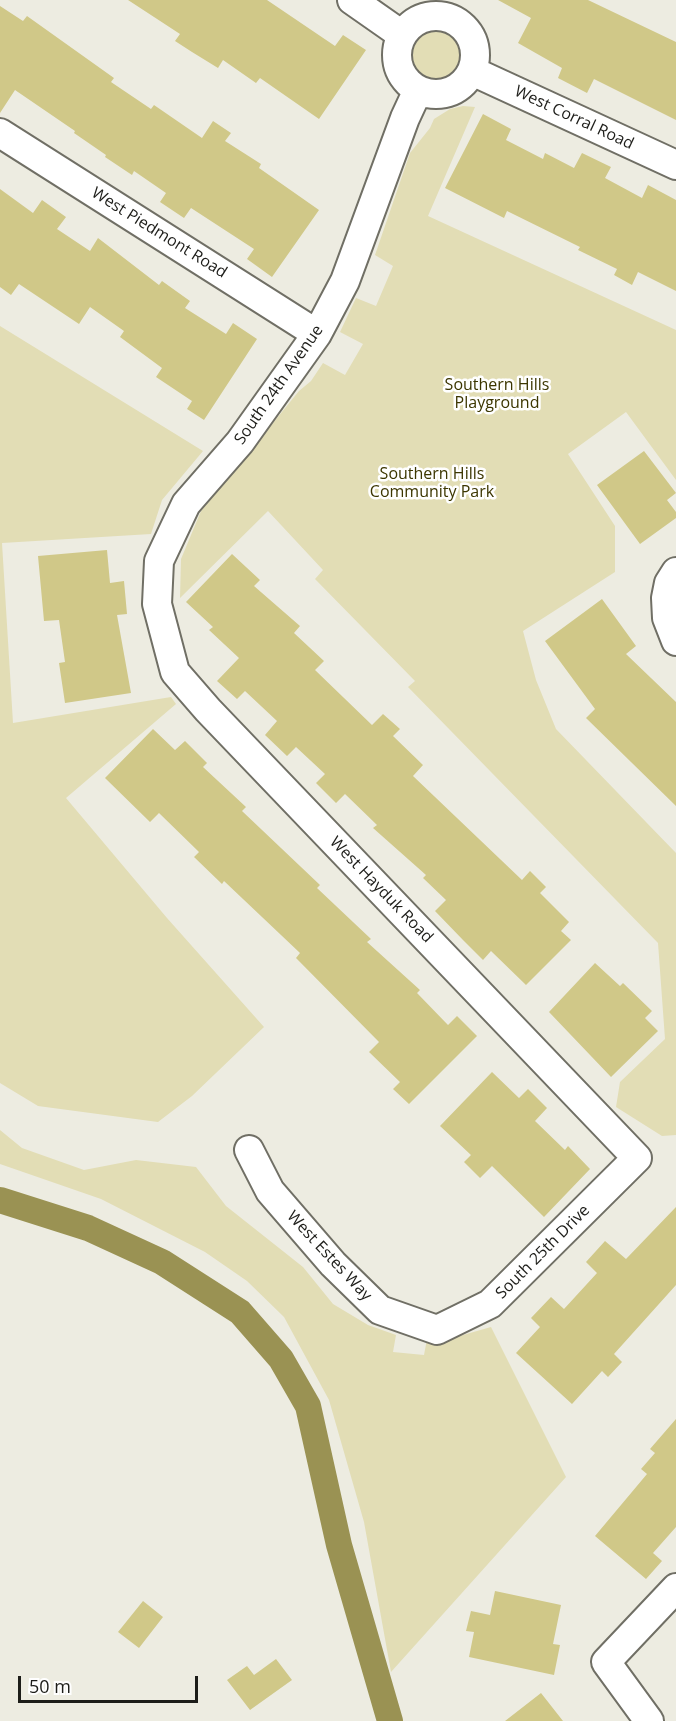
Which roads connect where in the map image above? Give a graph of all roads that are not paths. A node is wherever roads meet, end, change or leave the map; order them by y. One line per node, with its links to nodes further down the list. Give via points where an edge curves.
1 (352, 0): 3 (street)
2 (454, 9): 3 (street, via 417,21); 4 (street, via 474,46)
3 (402, 35): 5 (street, via 397,59 401,72)
4 (472, 71): 5 (street, via 452,91 436,94); 7 (street, West Corral Road)
5 (418, 90): 8 (street, South 24th Avenue, via 345,281)
6 (0, 133): 8 (street, West Piedmont Road)
7 (676, 165)
8 (317, 334): 10 (street, South 24th Avenue, via 240,442 186,504 159,561)
9 (676, 572): 11 (street, via 666,598 667,618)
10 (157, 604): 13 (street, West Hayduk Road, via 175,672)
11 (676, 641)
12 (249, 1150): 14 (street, West Estes Way, via 270,1191 333,1264 380,1310)
13 (637, 1158): 14 (street, South 25th Drive, via 490,1304)
14 (437, 1330)
15 (676, 1588): 16 (street, via 606,1662)
16 (649, 1721)

